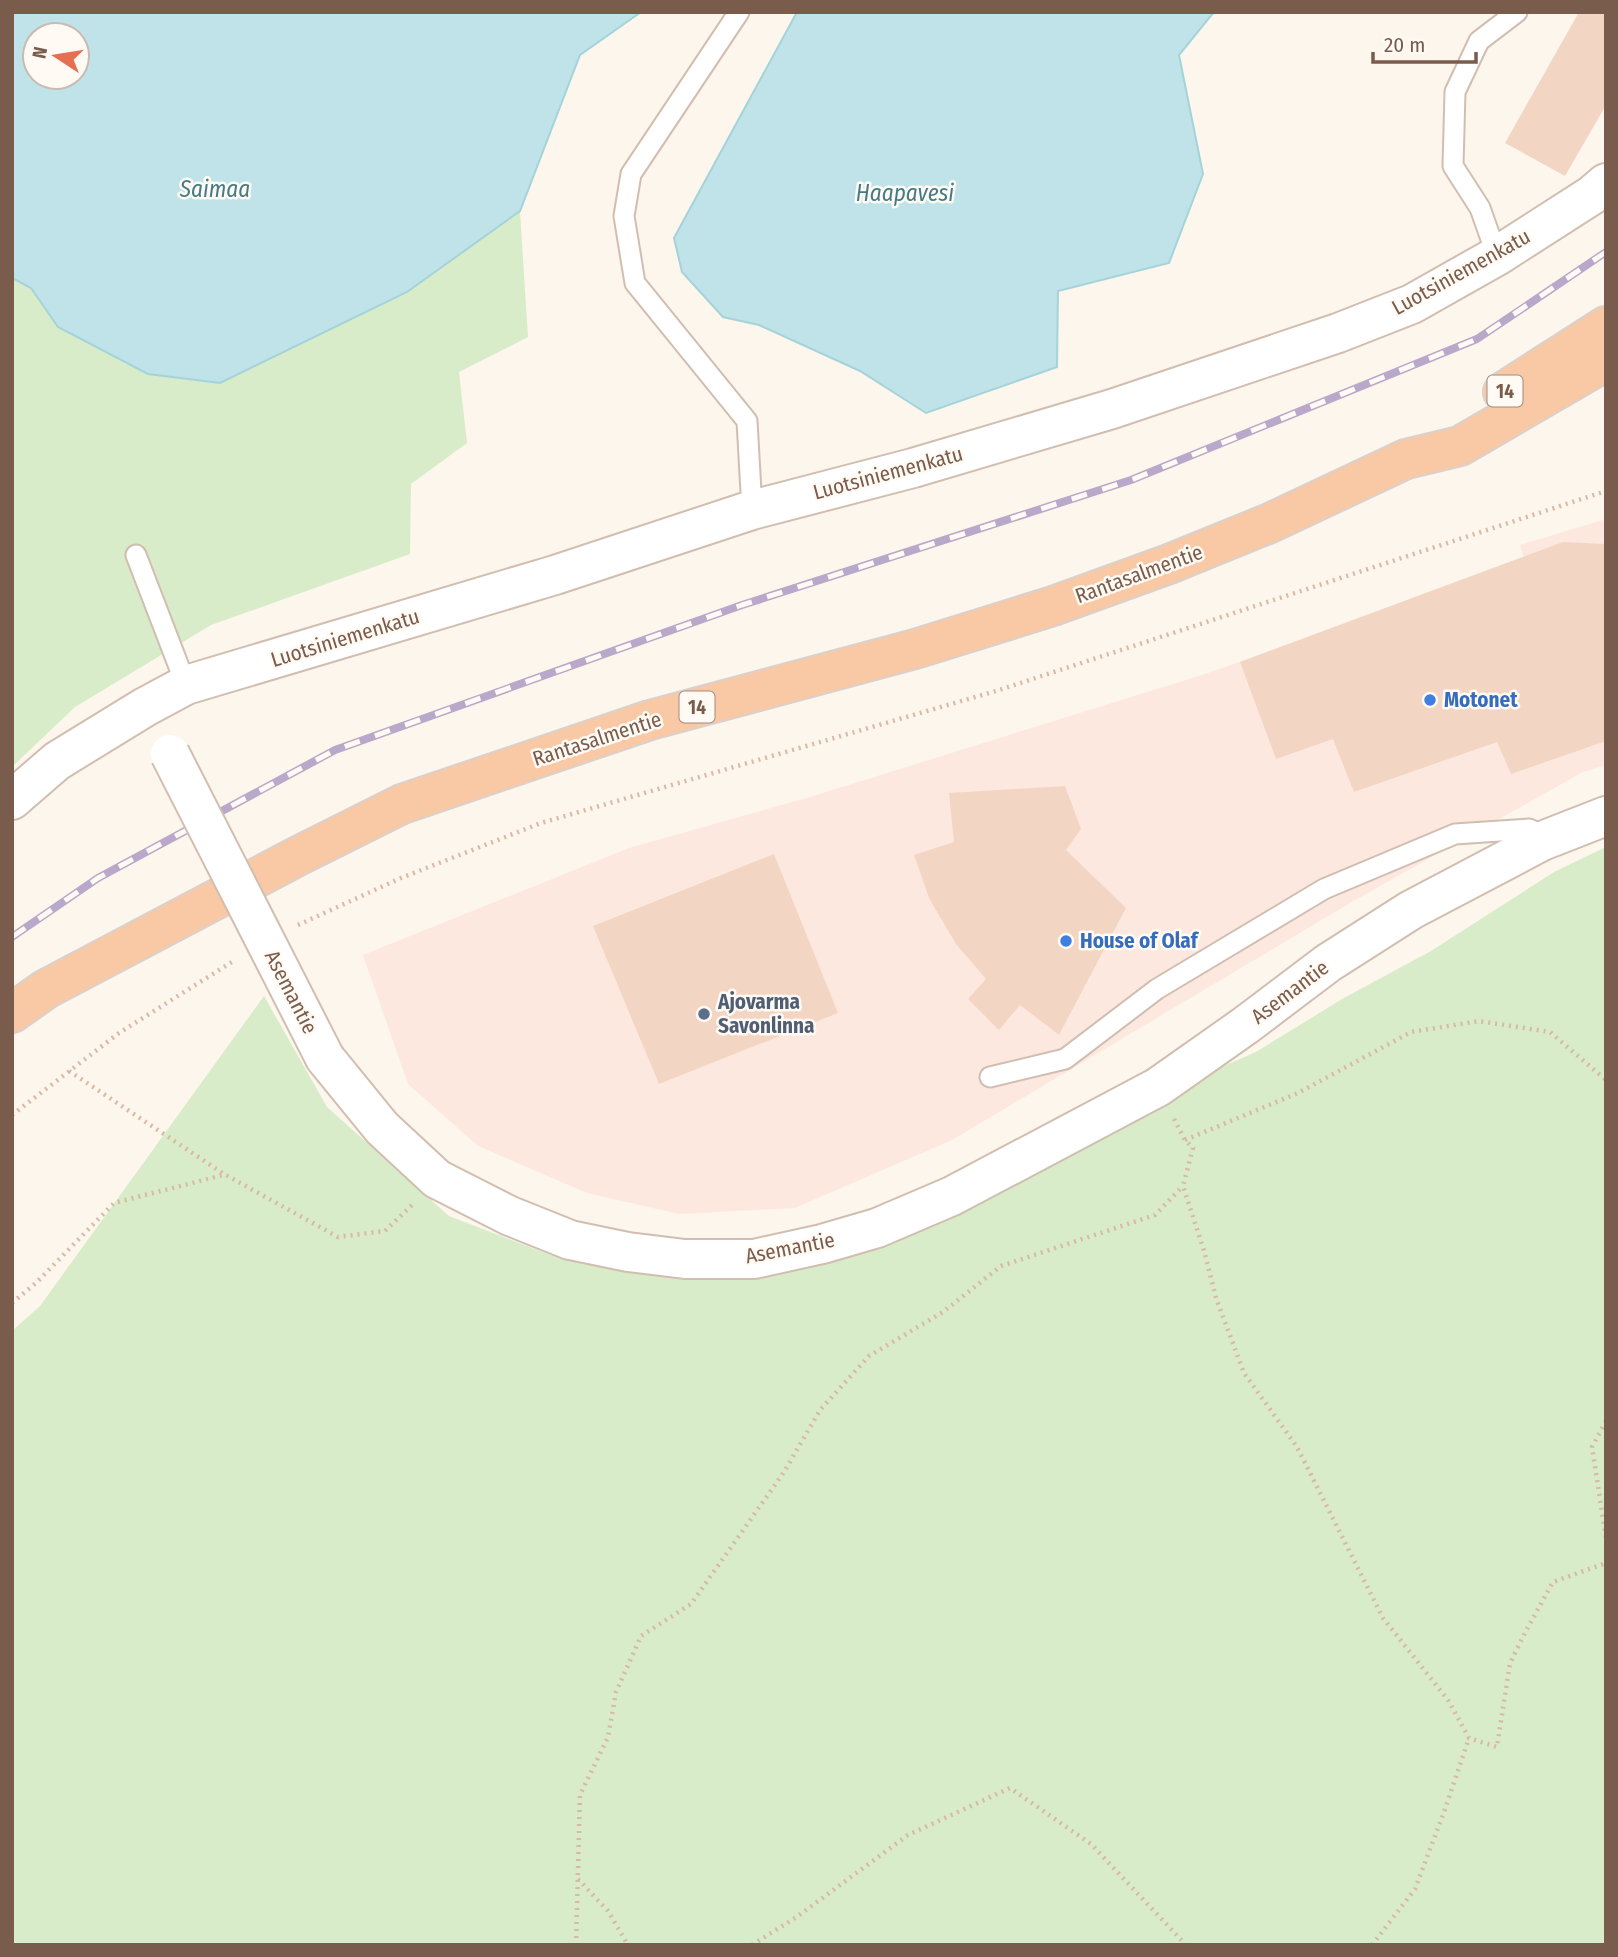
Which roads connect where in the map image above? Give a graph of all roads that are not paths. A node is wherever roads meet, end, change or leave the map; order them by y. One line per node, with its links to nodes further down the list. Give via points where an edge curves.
1 (739, 12): 8 (lane, via 631,174 624,216 635,283 747,421)
2 (1517, 12): 4 (lane, via 1479,41 1455,92 1453,166 1480,208)
3 (1606, 183): 4 (street, Luotsiniemenkatu)
4 (1497, 256): 8 (street, Luotsiniemenkatu, via 1412,304 1338,333 1098,413)
5 (1606, 326): 7 (highway, Rantasalmentie / 14, via 1447,425)
6 (1606, 361): 7 (highway, Rantasalmentie / 14, via 1460,446)
7 (1406, 459): 15 (highway, Rantasalmentie / 14, via 1270,523 1053,606 915,649 650,720 402,804 46,989)
8 (752, 510): 10 (street, Luotsiniemenkatu, via 555,575)
9 (136, 555): 10 (lane)
10 (186, 685): 11 (street, Luotsiniemenkatu)
11 (145, 707): 12 (street, Luotsiniemenkatu, via 57,761); 14 (street, Asemantie, bridge, via 325,1058 382,1128 437,1179 510,1216 570,1240 685,1259 754,1259 822,1244 877,1228 952,1196 1158,1087 1328,963 1411,910)
12 (12, 800)
13 (1606, 816): 14 (street, Asemantie)
14 (1542, 841): 16 (lane, via 1538,833 1529,830 1455,834 1324,889 1157,989 1065,1059)
15 (12, 1013)
16 (990, 1077)

